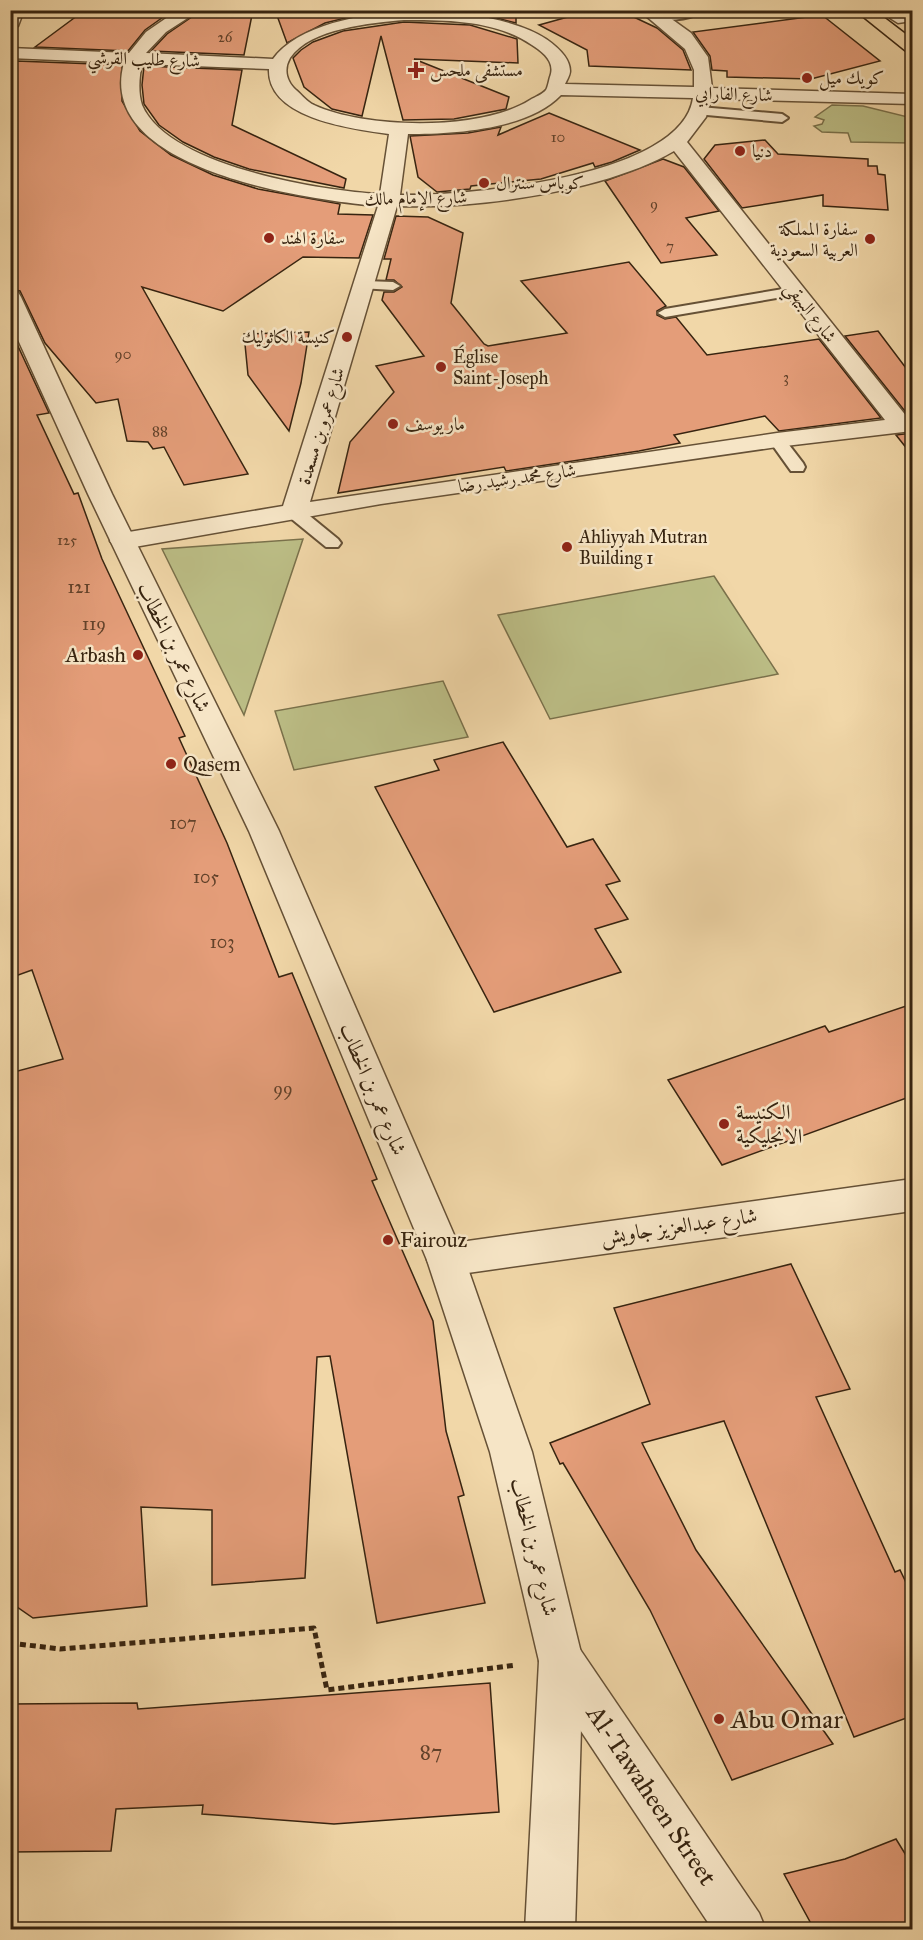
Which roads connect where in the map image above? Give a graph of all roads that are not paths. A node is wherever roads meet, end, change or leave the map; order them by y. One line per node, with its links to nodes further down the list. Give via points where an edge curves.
1 (16, 10): 8 (street)
2 (192, 10): 12 (street, via 148,38)
3 (863, 10): 10 (main road)
4 (435, 13): 13 (street, via 375,18 322,31 294,46); 14 (street, via 491,23 536,39 559,62)
5 (693, 13): 6 (lane)
6 (653, 14): 16 (street, via 677,30 701,58)
7 (899, 15): 9 (main road)
8 (10, 26)
9 (912, 29)
10 (912, 47)
11 (10, 53): 12 (street, شارع طليب القرشي)
12 (132, 58): 13 (street, شارع طليب القرشي); 21 (street, شارع الإمام مالك, via 128,89 134,109 151,130 175,148 212,165 294,189)
13 (278, 64): 19 (street, via 277,79 285,93 303,107 362,126)
14 (559, 83): 16 (street, شارع الفارابي); 19 (street, via 542,101 482,124 442,130)
15 (912, 90): 16 (street, شارع الفارابي)
16 (703, 96): 17 (street, شارع الفارابي); 18 (lane); 20 (street, شارع الإمام مالك, via 699,117)
17 (912, 99)
18 (782, 118)
19 (399, 130): 21 (street, شارع عمرو بن مسعدة)
20 (677, 142): 21 (street, شارع الإمام مالك, via 645,159 575,181 470,198); 24 (street, شارع البيهقي)
21 (388, 201): 22 (street, شارع عمرو بن مسعدة)
22 (365, 285): 23 (lane); 30 (street, شارع عمرو بن مسعدة)
23 (393, 286)
24 (795, 291): 26 (lane); 27 (street, شارع البيهقي)
25 (10, 297): 31 (street, شارع عمر بن الخطاب)
26 (665, 313)
27 (907, 424): 28 (street, شارع محمد رشيد رضا)
28 (777, 440): 29 (lane); 30 (street, شارع محمد رشيد رضا)
29 (797, 467)
30 (294, 512): 31 (street, شارع محمد رشيد رضا); 32 (lane)
31 (123, 541): 34 (street, شارع عمر بن الخطاب, via 264,831)
32 (332, 543)
33 (912, 1195): 34 (street, شارع عبدالعزيز جاويش)
34 (446, 1260): 35 (street, شارع عمر بن الخطاب, via 511,1452)
35 (561, 1661): 36 (street, شارع عمر بن الخطاب); 37 (street, Al-Tawaheen Street)
36 (550, 1929)
37 (742, 1929)

